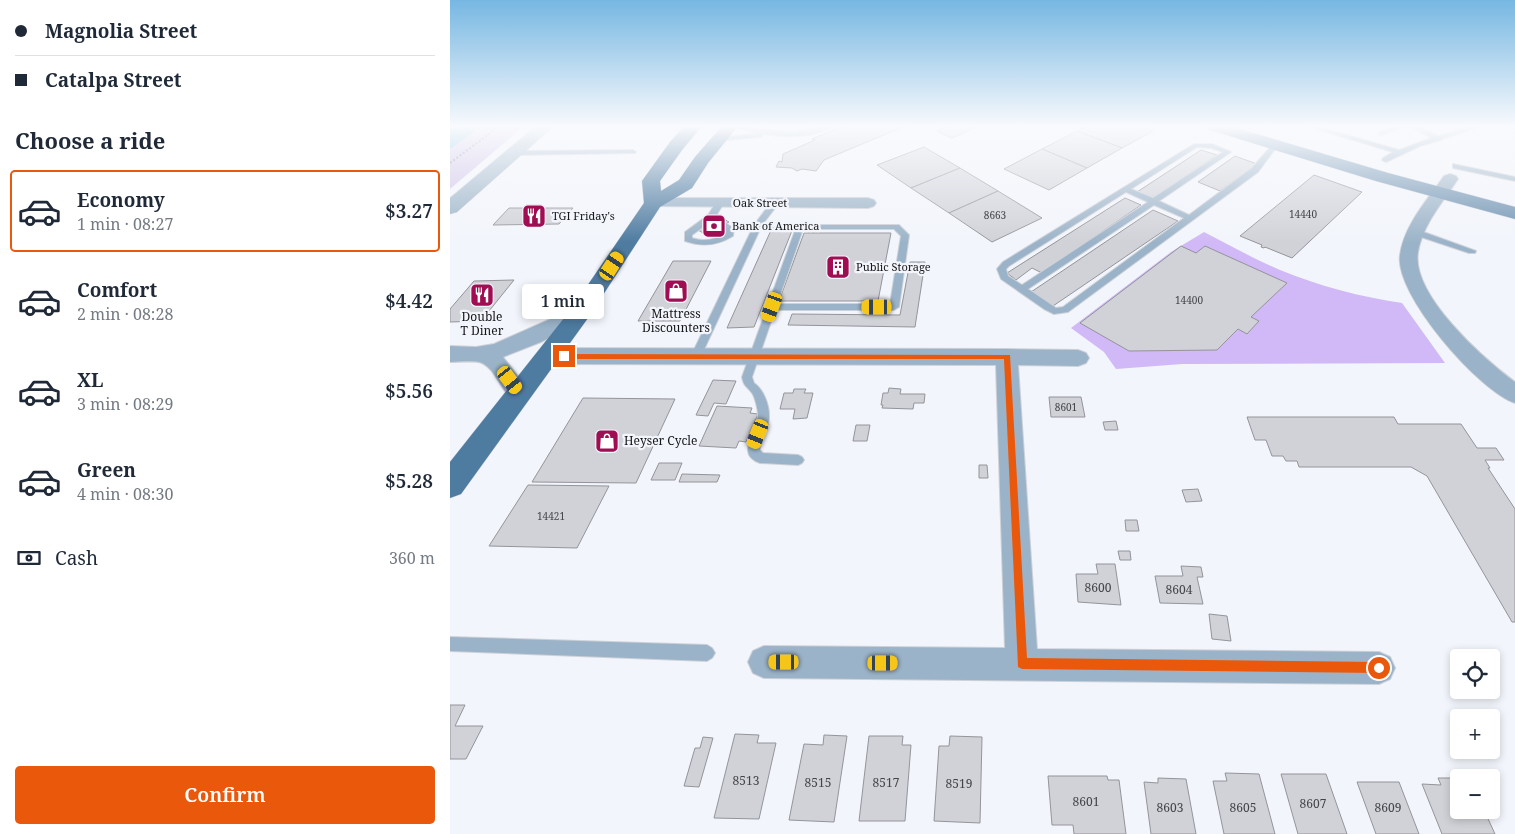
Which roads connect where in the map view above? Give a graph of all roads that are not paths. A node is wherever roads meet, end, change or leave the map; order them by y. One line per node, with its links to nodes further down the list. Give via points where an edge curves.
1 (499, 165): 18 (street)
2 (662, 165): 15 (main road, via 651,181)
3 (698, 165): 15 (main road, via 686,184)
4 (1164, 165): 11 (lane)
5 (1209, 165): 14 (lane)
6 (1259, 165): 20 (lane)
7 (1374, 165): 10 (main road)
8 (1414, 165): 10 (main road)
9 (1515, 178): 10 (lane)
10 (1449, 180): 12 (main road); 19 (main road); 22 (street)
11 (1126, 189): 14 (lane); 24 (lane, via 1006,264 1002,269 1004,277)
12 (1515, 195)
13 (776, 202): 16 (street, Oak Street); 17 (street, Oak Street); 30 (lane, via 758,225)
14 (1154, 202): 20 (lane); 24 (lane)
15 (653, 203): 16 (street, Oak Street); 26 (main road)
16 (720, 203): 21 (lane, via 713,218 693,229 688,239 710,243 721,240 730,234)
17 (868, 203)
18 (450, 208)
19 (1515, 213)
20 (1190, 218): 24 (lane, via 1065,310 1047,308)
21 (726, 225)
22 (1416, 232): 23 (lane); 35 (street, via 1409,252 1410,267 1416,287 1434,318 1461,349)
23 (1472, 251)
24 (1022, 290)
25 (772, 307): 25 (lane, via 800,227 896,227 906,235 894,307); 31 (lane)
26 (580, 313): 28 (street, via 522,342); 29 (main road)
27 (450, 354): 28 (street)
28 (484, 354): 34 (street, via 497,363)
29 (547, 356): 30 (street); 34 (main road)
30 (696, 356): 31 (street)
31 (754, 356): 32 (street); 36 (lane, via 747,377 760,399 764,416 754,452 760,458)
32 (1007, 357): 33 (street); 41 (street)
33 (1078, 358)
34 (520, 393): 37 (main road)
35 (1515, 394)
36 (798, 460)
37 (450, 485)
38 (450, 644): 39 (lane)
39 (707, 653)
40 (764, 662): 41 (street)
41 (1022, 664): 42 (street)
42 (1379, 668)

